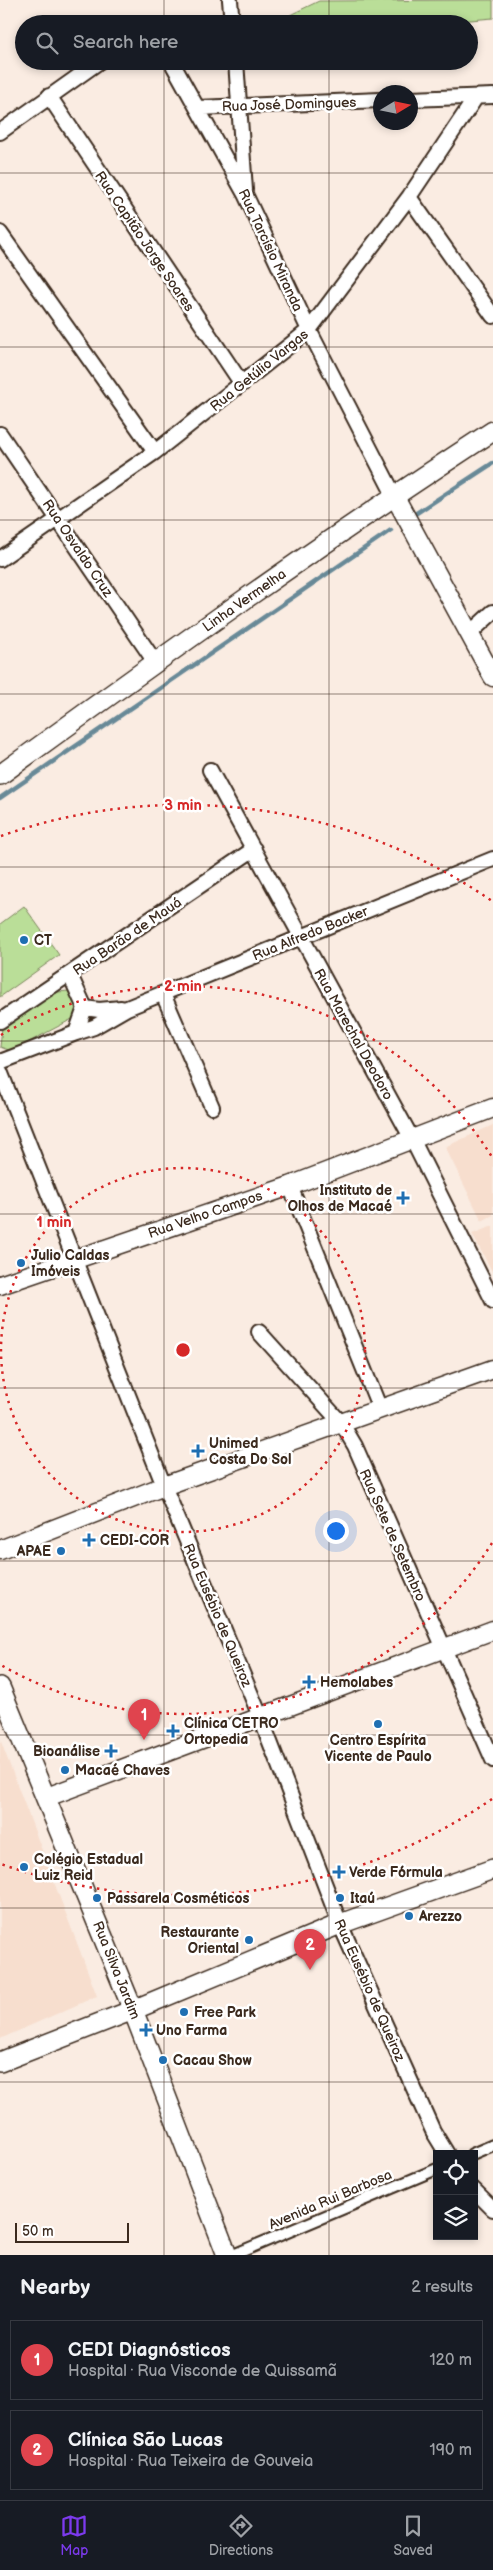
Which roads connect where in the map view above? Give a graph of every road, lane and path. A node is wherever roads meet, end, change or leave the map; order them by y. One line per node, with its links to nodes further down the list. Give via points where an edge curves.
1 (230, 0): 2 (street)
2 (231, 15)
3 (87, 70): 6 (street)
4 (176, 70): 12 (street, Rua Tarcísio Miranda)
5 (237, 70): 11 (street)
6 (49, 96): 13 (street); 19 (street, Rua Capitão Jorge Soares)
7 (493, 96): 8 (street)
8 (476, 97): 9 (street); 15 (street, Rua Getúlio Vargas)
9 (418, 99)
10 (373, 100): 11 (street, Rua José Domingues)
11 (241, 104): 12 (street, Rua José Domingues); 14 (street)
12 (198, 108): 14 (street, Rua Tarcísio Miranda)
13 (0, 132)
14 (245, 194): 18 (street, Rua Tarcísio Miranda)
15 (409, 197): 17 (street); 18 (street, Rua Getúlio Vargas)
16 (0, 233): 22 (street)
17 (493, 316)
18 (310, 330): 19 (street, Rua Getúlio Vargas); 23 (street, Rua Tarcísio Miranda)
19 (242, 384): 22 (street, Rua Getúlio Vargas)
20 (493, 431): 23 (main road, Linha Vermelha)
21 (0, 434): 24 (street, Rua Osvaldo Cruz)
22 (155, 452): 24 (street, Rua Getúlio Vargas)
23 (394, 495): 27 (street); 28 (main road, Linha Vermelha)
24 (59, 519): 25 (street, Rua Getúlio Vargas); 28 (street, Rua Osvaldo Cruz)
25 (0, 560)
26 (493, 612): 27 (street)
27 (469, 634): 29 (street)
28 (155, 662): 31 (main road, Linha Vermelha)
29 (493, 677)
30 (210, 770): 32 (street, Rua Marechal Deodoro)
31 (0, 775)
32 (254, 849): 34 (street, Rua Marechal Deodoro); 35 (street, Rua Barão de Mauá)
33 (493, 860): 34 (street, Rua Alfredo Backer)
34 (300, 937): 36 (street, Rua Alfredo Backer); 45 (street, Rua Marechal Deodoro)
35 (70, 974): 37 (street); 39 (street, Rua Barão de Mauá)
36 (163, 994): 38 (street, Rua Alfredo Backer); 43 (street)
37 (85, 1008): 38 (street, Rua Alfredo Backer); 40 (street)
38 (127, 1008): 40 (street, Rua Alfredo Backer, via 94,1027)
39 (0, 1021)
40 (76, 1033): 41 (street, Rua Alfredo Backer)
41 (0, 1062)
42 (0, 1070): 47 (street, Rua Eusébio de Queiroz)
43 (212, 1107)
44 (493, 1108): 45 (street, Rua Velho Campos)
45 (412, 1139): 46 (street, Rua Velho Campos); 49 (street, Rua Marechal Deodoro)
46 (290, 1186): 47 (street, Rua Velho Campos); 52 (street)
47 (74, 1259): 48 (street, Rua Velho Campos); 54 (street, Rua Eusébio de Queiroz)
48 (0, 1285)
49 (493, 1301)
50 (259, 1332): 53 (street, Rua Sete de Setembro)
51 (493, 1369): 52 (street)
52 (380, 1409): 53 (street)
53 (342, 1424): 54 (street); 57 (street, Rua Sete de Setembro)
54 (164, 1486): 55 (street); 59 (street, Rua Eusébio de Queiroz)
55 (0, 1550)
56 (493, 1630): 57 (street)
57 (443, 1648): 59 (street); 60 (street, Rua Sete de Setembro)
58 (0, 1687): 61 (main road, Rua Silva Jardim)
59 (260, 1716): 61 (street); 63 (street, Rua Eusébio de Queiroz)
60 (493, 1760)
61 (47, 1797): 64 (main road, Rua Silva Jardim)
62 (493, 1869): 63 (main road)
63 (340, 1924): 64 (main road); 67 (street, Rua Eusébio de Queiroz, via 433,2131)
64 (133, 2010): 65 (main road); 72 (main road, Rua Silva Jardim)
65 (0, 2062)
66 (493, 2145): 68 (street)
67 (445, 2150)
68 (478, 2151)
69 (433, 2171): 73 (street, Avenida Rui Barbosa)
70 (478, 2194): 71 (street)
71 (493, 2209)
72 (226, 2255)
73 (233, 2255)

